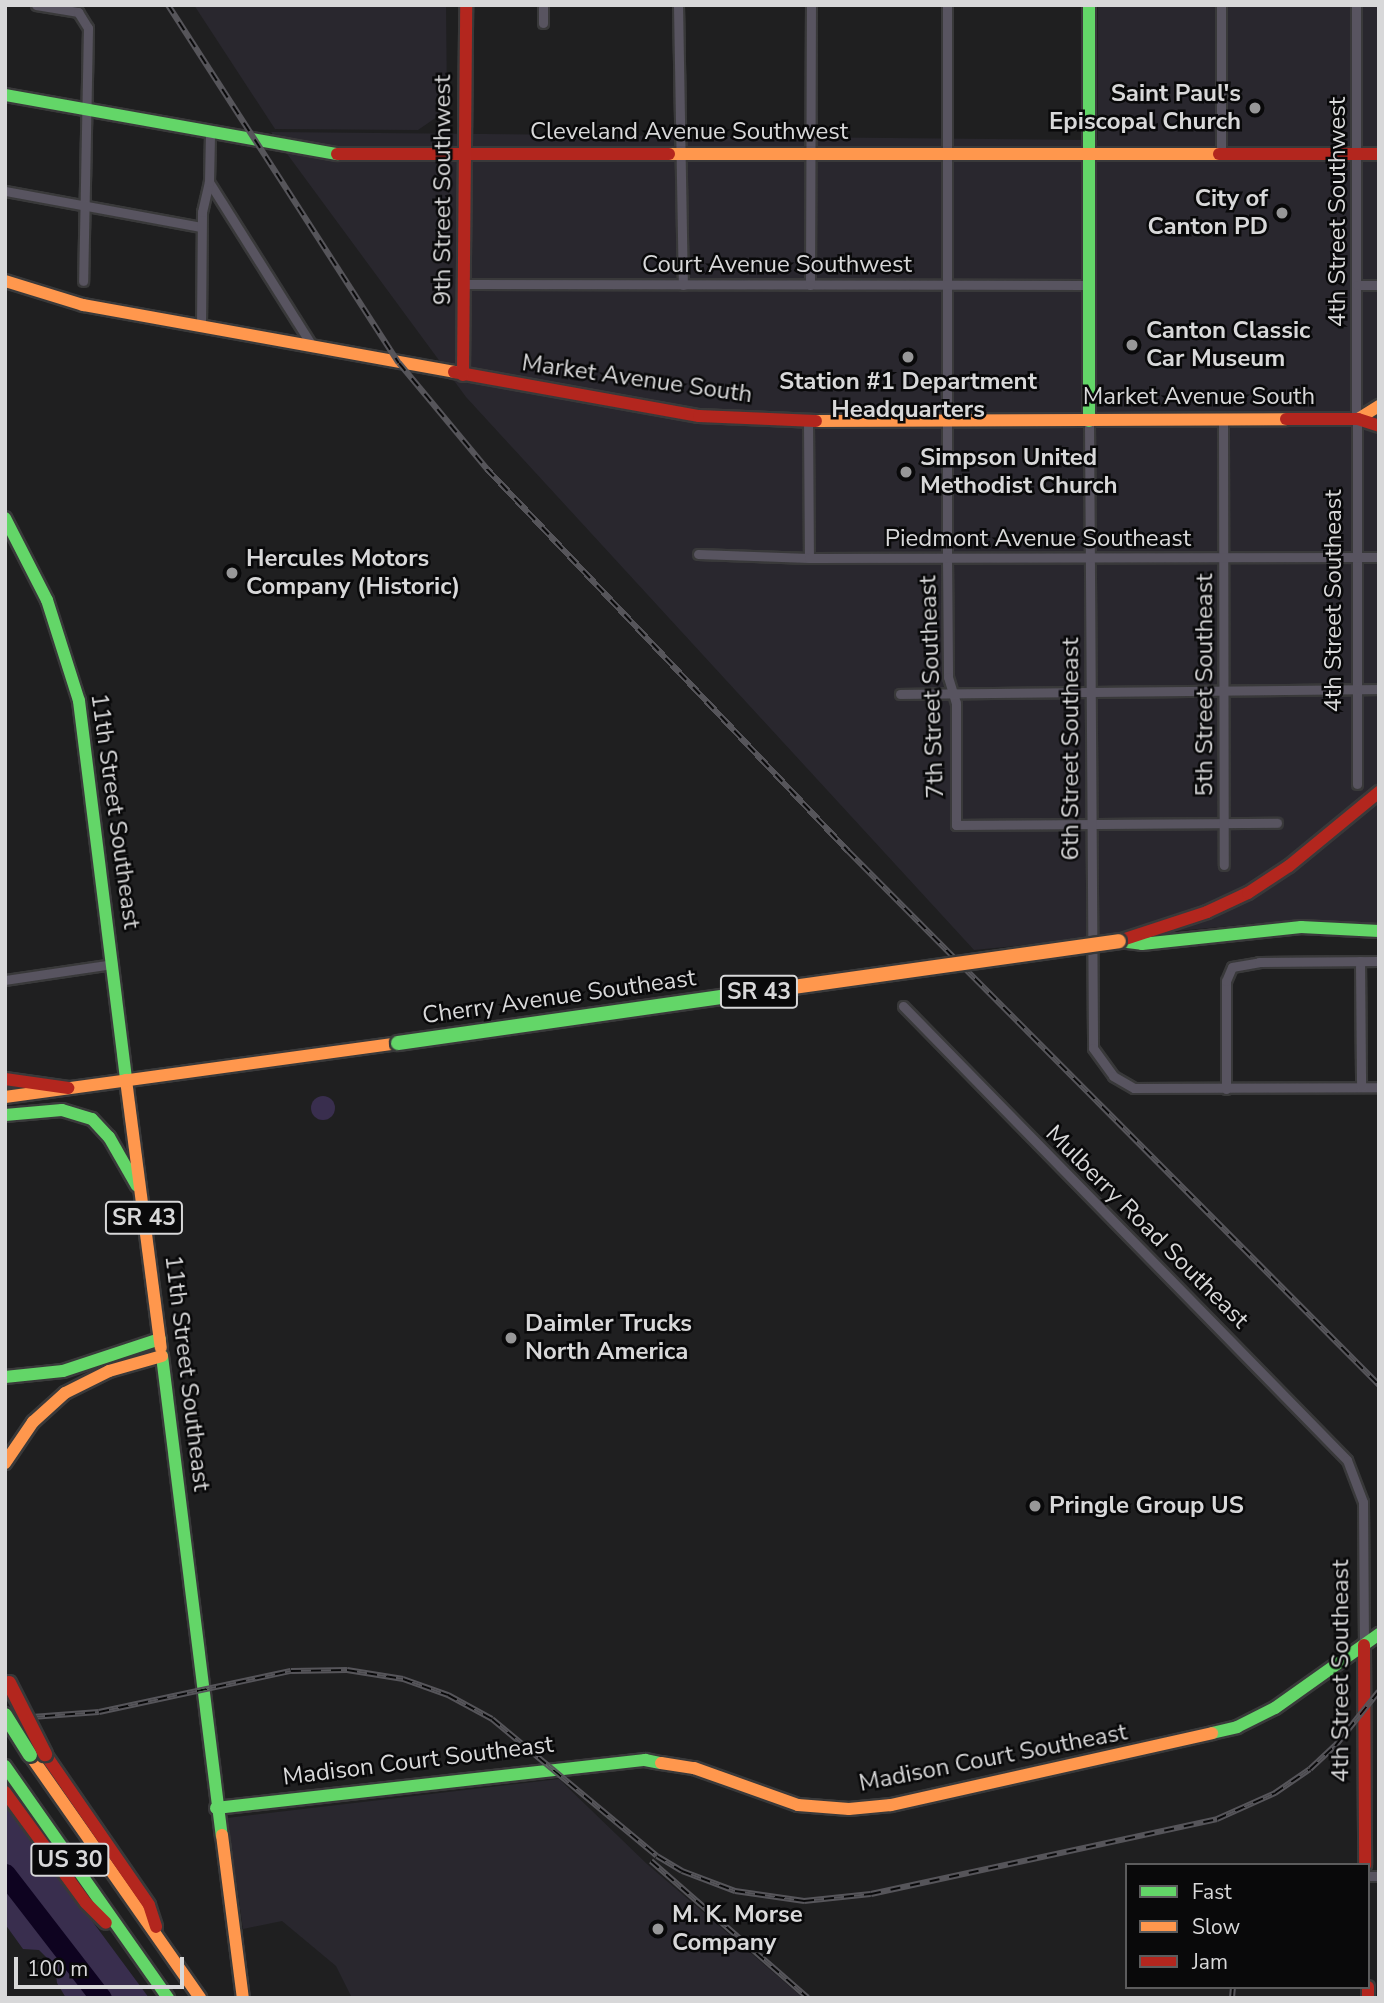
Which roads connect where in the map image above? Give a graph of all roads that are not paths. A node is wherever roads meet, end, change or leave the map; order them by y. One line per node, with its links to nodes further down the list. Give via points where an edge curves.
1 (36, 5): 12 (street, via 85,17)
2 (466, 5): 15 (main road, 9th Street Southwest)
3 (543, 5): 10 (street)
4 (678, 5): 16 (street)
5 (811, 5): 17 (street)
6 (947, 5): 18 (street, 7th Street Southeast)
7 (1089, 5): 19 (main road)
8 (1222, 5): 20 (street)
9 (1356, 5): 21 (street, 4th Street Southwest)
10 (543, 23)
11 (5, 95): 12 (main road, Cleveland Avenue Southwest)
12 (86, 110): 13 (main road, Cleveland Avenue Southwest); 24 (street)
13 (210, 133): 15 (main road, Cleveland Avenue Southwest, via 324,154); 22 (street)
14 (1379, 153): 21 (main road, Cleveland Avenue Southwest)
15 (466, 154): 16 (main road, Cleveland Avenue Southwest); 28 (main road, 9th Street Southwest)
16 (680, 154): 17 (main road, Cleveland Avenue Southwest); 29 (street)
17 (810, 154): 18 (main road, Cleveland Avenue Southwest); 30 (street)
18 (946, 154): 19 (main road, Cleveland Avenue Southwest); 31 (street, 7th Street Southeast)
19 (1089, 154): 20 (main road, Cleveland Avenue Southwest); 32 (main road)
20 (1221, 154): 21 (main road, Cleveland Avenue Southwest)
21 (1357, 154): 33 (street, 4th Street Southwest)
22 (209, 182): 25 (street, via 203,194); 36 (street)
23 (5, 191): 24 (street)
24 (84, 206): 25 (street); 27 (street)
25 (201, 227): 35 (street)
26 (5, 281): 35 (main road, Market Avenue South, via 83,305)
27 (83, 281)
28 (466, 284): 29 (street, Court Avenue Southwest); 37 (main road, 9th Street Southwest)
29 (683, 285): 30 (street, Court Avenue Southwest)
30 (810, 285): 31 (street, Court Avenue Southwest)
31 (947, 285): 32 (street, Court Avenue Southwest); 41 (street, 7th Street Southeast)
32 (1089, 285): 42 (main road)
33 (1357, 285): 34 (street); 39 (street, 4th Street Southwest)
34 (1379, 285)
35 (201, 327): 36 (main road, Market Avenue South)
36 (313, 347): 37 (main road, Market Avenue South)
37 (463, 375): 40 (main road, Market Avenue South, via 699,416)
38 (1379, 407): 39 (main road, Market Avenue South)
39 (1358, 419): 43 (main road, Market Avenue South); 44 (main road, Market Avenue South); 52 (street, 4th Street Southeast)
40 (808, 421): 41 (main road, Market Avenue South); 48 (street)
41 (946, 421): 42 (main road, Market Avenue South); 49 (street, 7th Street Southeast)
42 (1090, 421): 43 (main road, Market Avenue South); 50 (street, 6th Street Southeast)
43 (1223, 421): 51 (street, 5th Street Southeast)
44 (1379, 426)
45 (5, 518): 69 (main road, 11th Street Southeast, via 47,600 79,701)
46 (698, 554): 48 (street, Piedmont Avenue Southeast)
47 (1379, 557): 52 (street, Piedmont Avenue Southeast)
48 (809, 558): 49 (street, Piedmont Avenue Southeast)
49 (947, 558): 50 (street, Piedmont Avenue Southeast); 57 (street, 7th Street Southeast, via 948,677)
50 (1090, 558): 51 (street, Piedmont Avenue Southeast); 55 (street, 6th Street Southeast)
51 (1224, 558): 52 (street, Piedmont Avenue Southeast); 56 (street, 5th Street Southeast)
52 (1357, 558): 54 (street, 4th Street Southeast)
53 (1379, 689): 54 (street)
54 (1356, 690): 56 (street); 59 (street, 4th Street Southeast)
55 (1091, 691): 56 (street); 57 (street); 62 (street, 6th Street Southeast)
56 (1225, 691): 63 (street, 5th Street Southeast)
57 (953, 693): 58 (street); 62 (street, 7th Street Southeast, via 956,825)
58 (900, 694)
59 (1357, 784)
60 (1379, 792): 66 (main road, Cherry Avenue Southeast / SR 43, via 1289,866 1248,893 1207,912)
61 (1277, 823): 63 (street)
62 (1090, 825): 63 (street); 77 (street, 6th Street Southeast, via 1092,1042 1109,1071 1134,1087)
63 (1224, 825): 64 (street, 5th Street Southeast)
64 (1224, 865)
65 (1379, 931): 66 (main road, Cherry Avenue Southeast / SR 43, via 1301,927 1142,944)
66 (1119, 941): 73 (main road, Cherry Avenue Southeast / SR 43, bridge)
67 (1360, 961): 68 (street); 74 (street); 77 (street, via 1259,962 1231,968 1226,981)
68 (1379, 961)
69 (113, 964): 70 (street); 73 (main road, 11th Street Southeast)
70 (5, 980)
71 (903, 1006): 85 (street, Mulberry Road Southeast, via 1335,1444)
72 (5, 1079): 76 (main road)
73 (126, 1080): 76 (main road, Cherry Avenue Southeast / SR 43); 80 (main road, 11th Street Southeast / SR 43)
74 (1361, 1087): 75 (street); 77 (street)
75 (1379, 1087)
76 (68, 1088): 78 (main road, Cherry Avenue Southeast / SR 43)
77 (1226, 1089)
78 (5, 1097)
79 (5, 1115): 80 (main road, via 62,1110 92,1119 109,1137)
80 (140, 1190): 81 (main road, 11th Street Southeast / SR 43)
81 (160, 1339): 82 (main road, 11th Street Southeast / SR 43); 83 (main road, via 63,1371)
82 (162, 1356): 84 (main road, via 109,1371 65,1393 33,1422); 93 (main road, 11th Street Southeast)
83 (5, 1377)
84 (5, 1463)
85 (1357, 1478): 87 (street, 4th Street Southeast, via 1363,1502)
86 (1379, 1634): 87 (main road, Madison Court Southeast)
87 (1364, 1645): 93 (main road, Madison Court Southeast, via 1275,1708 1237,1727 891,1805 815,1808 694,1768 645,1760); 94 (main road, 4th Street Southeast)
88 (7, 1679): 90 (main road, bridge)
89 (5, 1715): 90 (main road, US 30, bridge)
90 (38, 1755): 97 (main road, US 30)
91 (5, 1766): 95 (main road, US 30)
92 (5, 1792): 95 (main road, via 86,1903)
93 (216, 1808): 98 (main road, 11th Street Southeast)
94 (1365, 1863)
95 (136, 1953): 96 (main road, US 30)
96 (168, 1998)
97 (200, 1998)
98 (243, 1998)

